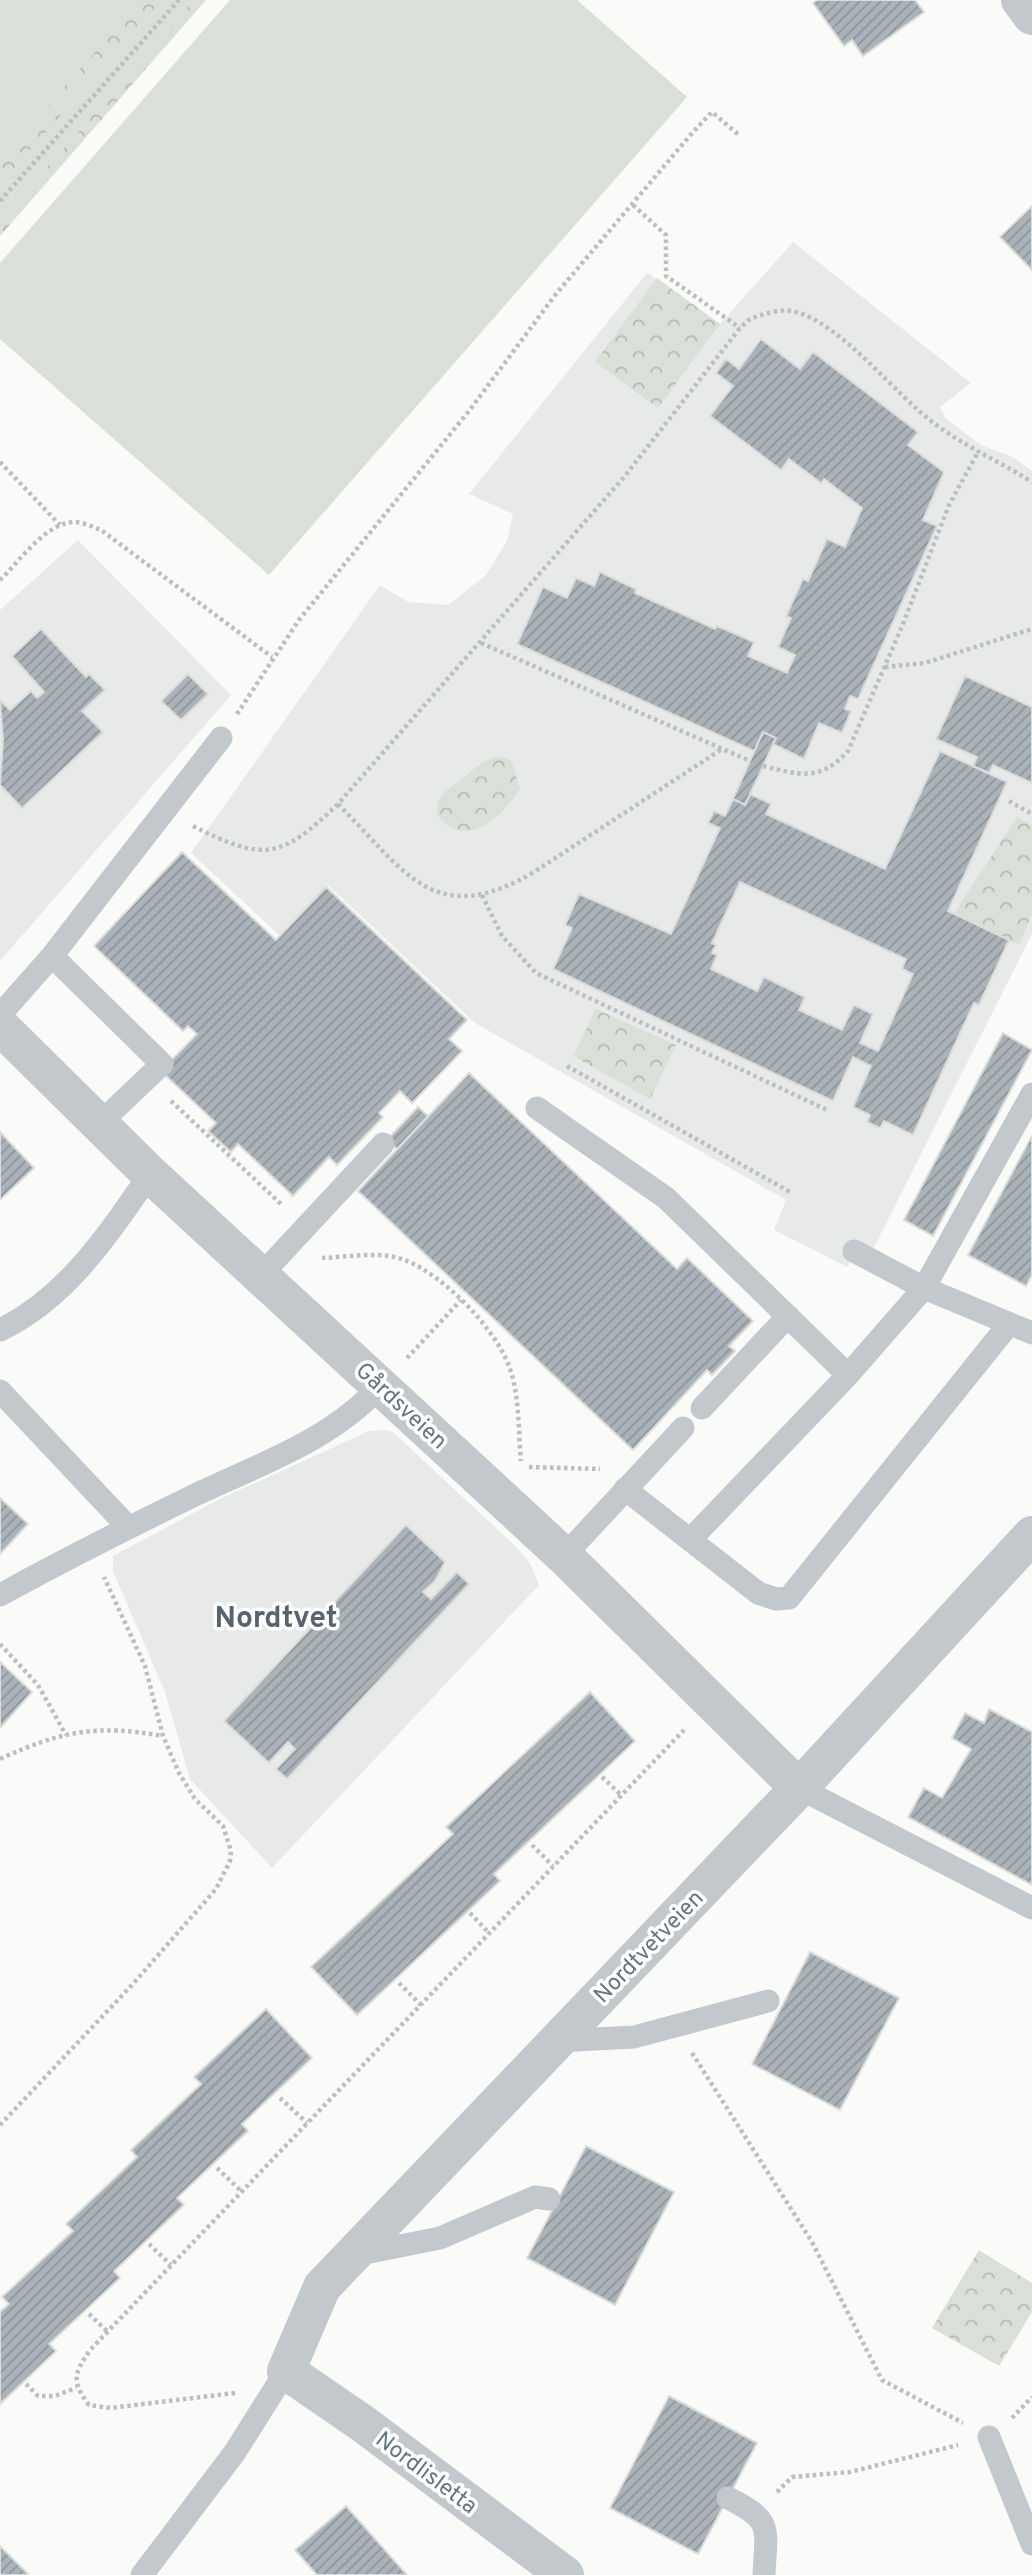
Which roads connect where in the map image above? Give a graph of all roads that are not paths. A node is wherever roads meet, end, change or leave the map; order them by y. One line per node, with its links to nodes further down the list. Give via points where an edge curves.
1 (1020, 0): 2 (street)
2 (1032, 16)
3 (221, 738): 4 (lane)
4 (52, 956): 5 (lane); 9 (lane, via 162,1064)
5 (0, 1015)
6 (0, 1026): 9 (street, Gårdsveien)
7 (1032, 1094): 14 (lane)
8 (537, 1108): 15 (lane, via 666,1198)
9 (99, 1124): 11 (street, Gårdsveien)
10 (383, 1144): 13 (lane)
11 (150, 1174): 13 (street, Gårdsveien); 17 (lane, via 74,1275)
12 (854, 1251): 14 (lane)
13 (272, 1262): 19 (street, Gårdsveien)
14 (924, 1288): 16 (lane); 18 (lane)
15 (788, 1316): 18 (lane); 21 (lane)
16 (1024, 1326): 25 (lane, via 789,1598 776,1600 758,1593)
17 (0, 1329)
18 (848, 1375): 25 (lane)
19 (381, 1385): 24 (lane, via 364,1404 320,1436); 27 (street, Gårdsveien)
20 (0, 1391): 24 (lane)
21 (702, 1408)
22 (683, 1428): 23 (lane)
23 (625, 1489): 25 (lane); 27 (lane)
24 (128, 1527): 28 (lane)
25 (690, 1540)
26 (1031, 1541): 29 (street, Nordtvetveien)
27 (564, 1556): 29 (street, Gårdsveien)
28 (0, 1595)
29 (799, 1788): 30 (lane); 32 (street, Nordtvetveien)
30 (1032, 1908)
31 (768, 2001): 32 (lane, via 634,2037)
32 (557, 2041): 34 (street, Nordtvetveien)
33 (549, 2199): 34 (lane, via 535,2197 440,2238)
34 (352, 2256): 35 (street, Nordtvetveien, via 323,2287)
35 (286, 2371): 39 (lane, via 235,2452); 40 (street, Nordlisletta)
36 (989, 2437): 38 (lane)
37 (728, 2498): 41 (lane, via 757,2513 766,2532)
38 (1032, 2544)
39 (142, 2575)
40 (565, 2575)
41 (764, 2575)

